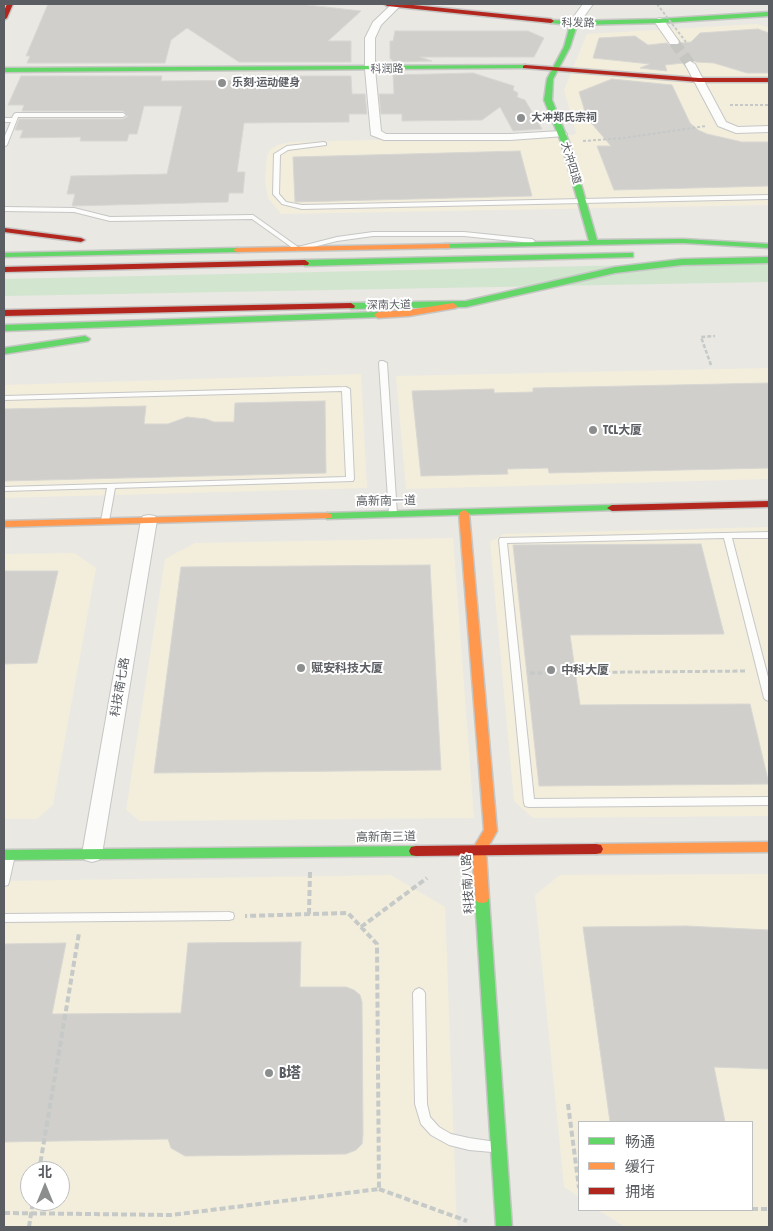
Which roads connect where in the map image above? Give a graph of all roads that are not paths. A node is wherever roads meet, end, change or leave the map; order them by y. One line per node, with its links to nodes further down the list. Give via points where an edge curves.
1 (10, 4): 9 (street)
2 (391, 4): 11 (street, 科发路, via 507,18); 16 (street, via 372,31)
3 (449, 4): 11 (street, 科发路)
4 (588, 4): 11 (street, 大冲四道)
5 (765, 4): 7 (street)
6 (769, 8): 7 (street, 科发路)
7 (738, 13): 8 (street, 科发路); 10 (street); 11 (street, 科发路); 12 (street, 科发路)
8 (769, 14)
9 (4, 18)
10 (769, 18)
11 (576, 19): 12 (street, 科发路); 15 (street, 大冲四道, via 567,47)
12 (659, 21): 13 (street)
13 (674, 42)
14 (690, 64): 18 (street)
15 (555, 68): 16 (street, 科润路); 18 (street, 科润路); 24 (street, 大冲四道, via 550,79 548,100)
16 (370, 69): 17 (street, 科润路); 24 (street, via 374,130 379,135 401,138)
17 (4, 70)
18 (699, 80): 19 (street, 科润路); 23 (street, via 722,124 736,130)
19 (769, 80)
20 (123, 115): 22 (lane, via 16,115)
21 (4, 120): 22 (lane)
22 (14, 120): 26 (lane)
23 (769, 129)
24 (563, 138): 28 (street, 大冲四道)
25 (324, 144): 28 (lane, via 286,148 278,154 276,194 284,203 302,207)
26 (4, 146)
27 (769, 197): 28 (lane)
28 (582, 200): 31 (street, 大冲四道)
29 (4, 209): 33 (lane, via 74,210 110,219 253,218)
30 (4, 230): 34 (street, via 95,241)
31 (594, 243): 32 (street, via 698,241); 33 (street)
32 (769, 246)
33 (298, 249): 34 (street)
34 (239, 250): 36 (street)
35 (769, 251): 38 (street)
36 (4, 255)
37 (769, 260): 39 (street, 深南大道, via 682,262 615,270)
38 (4, 270)
39 (466, 304): 40 (street, 深南大道); 41 (street, via 349,318)
40 (4, 313)
41 (197, 322): 42 (street); 43 (street)
42 (4, 328)
43 (4, 351)
44 (383, 363): 50 (lane)
45 (4, 398): 46 (lane, via 346,389 350,479)
46 (111, 486): 47 (lane); 52 (lane)
47 (4, 489)
48 (769, 504): 49 (street, 高新南一道)
49 (464, 513): 50 (street, 高新南一道); 60 (street, 科技南八路, via 491,831)
50 (393, 514): 51 (street, 高新南一道)
51 (149, 520): 52 (street, 高新南一道); 61 (street, 科技南七路)
52 (105, 521): 53 (street, 高新南一道)
53 (4, 524)
54 (769, 535): 55 (lane)
55 (727, 536): 56 (lane); 58 (lane, via 502,540 529,803)
56 (766, 671): 57 (lane)
57 (769, 698)
58 (769, 801)
59 (769, 847): 60 (street, 高新南三道)
60 (479, 850): 61 (street, 高新南三道); 67 (street, 科技南八路)
61 (92, 854): 62 (street, 高新南三道)
62 (7, 855): 63 (lane)
63 (4, 882)
64 (229, 916): 65 (lane)
65 (4, 918)
66 (419, 993): 67 (lane, via 421,1104 425,1120 435,1131 449,1138 469,1144)
67 (498, 1146): 68 (street, 科技南八路)
68 (504, 1227)

